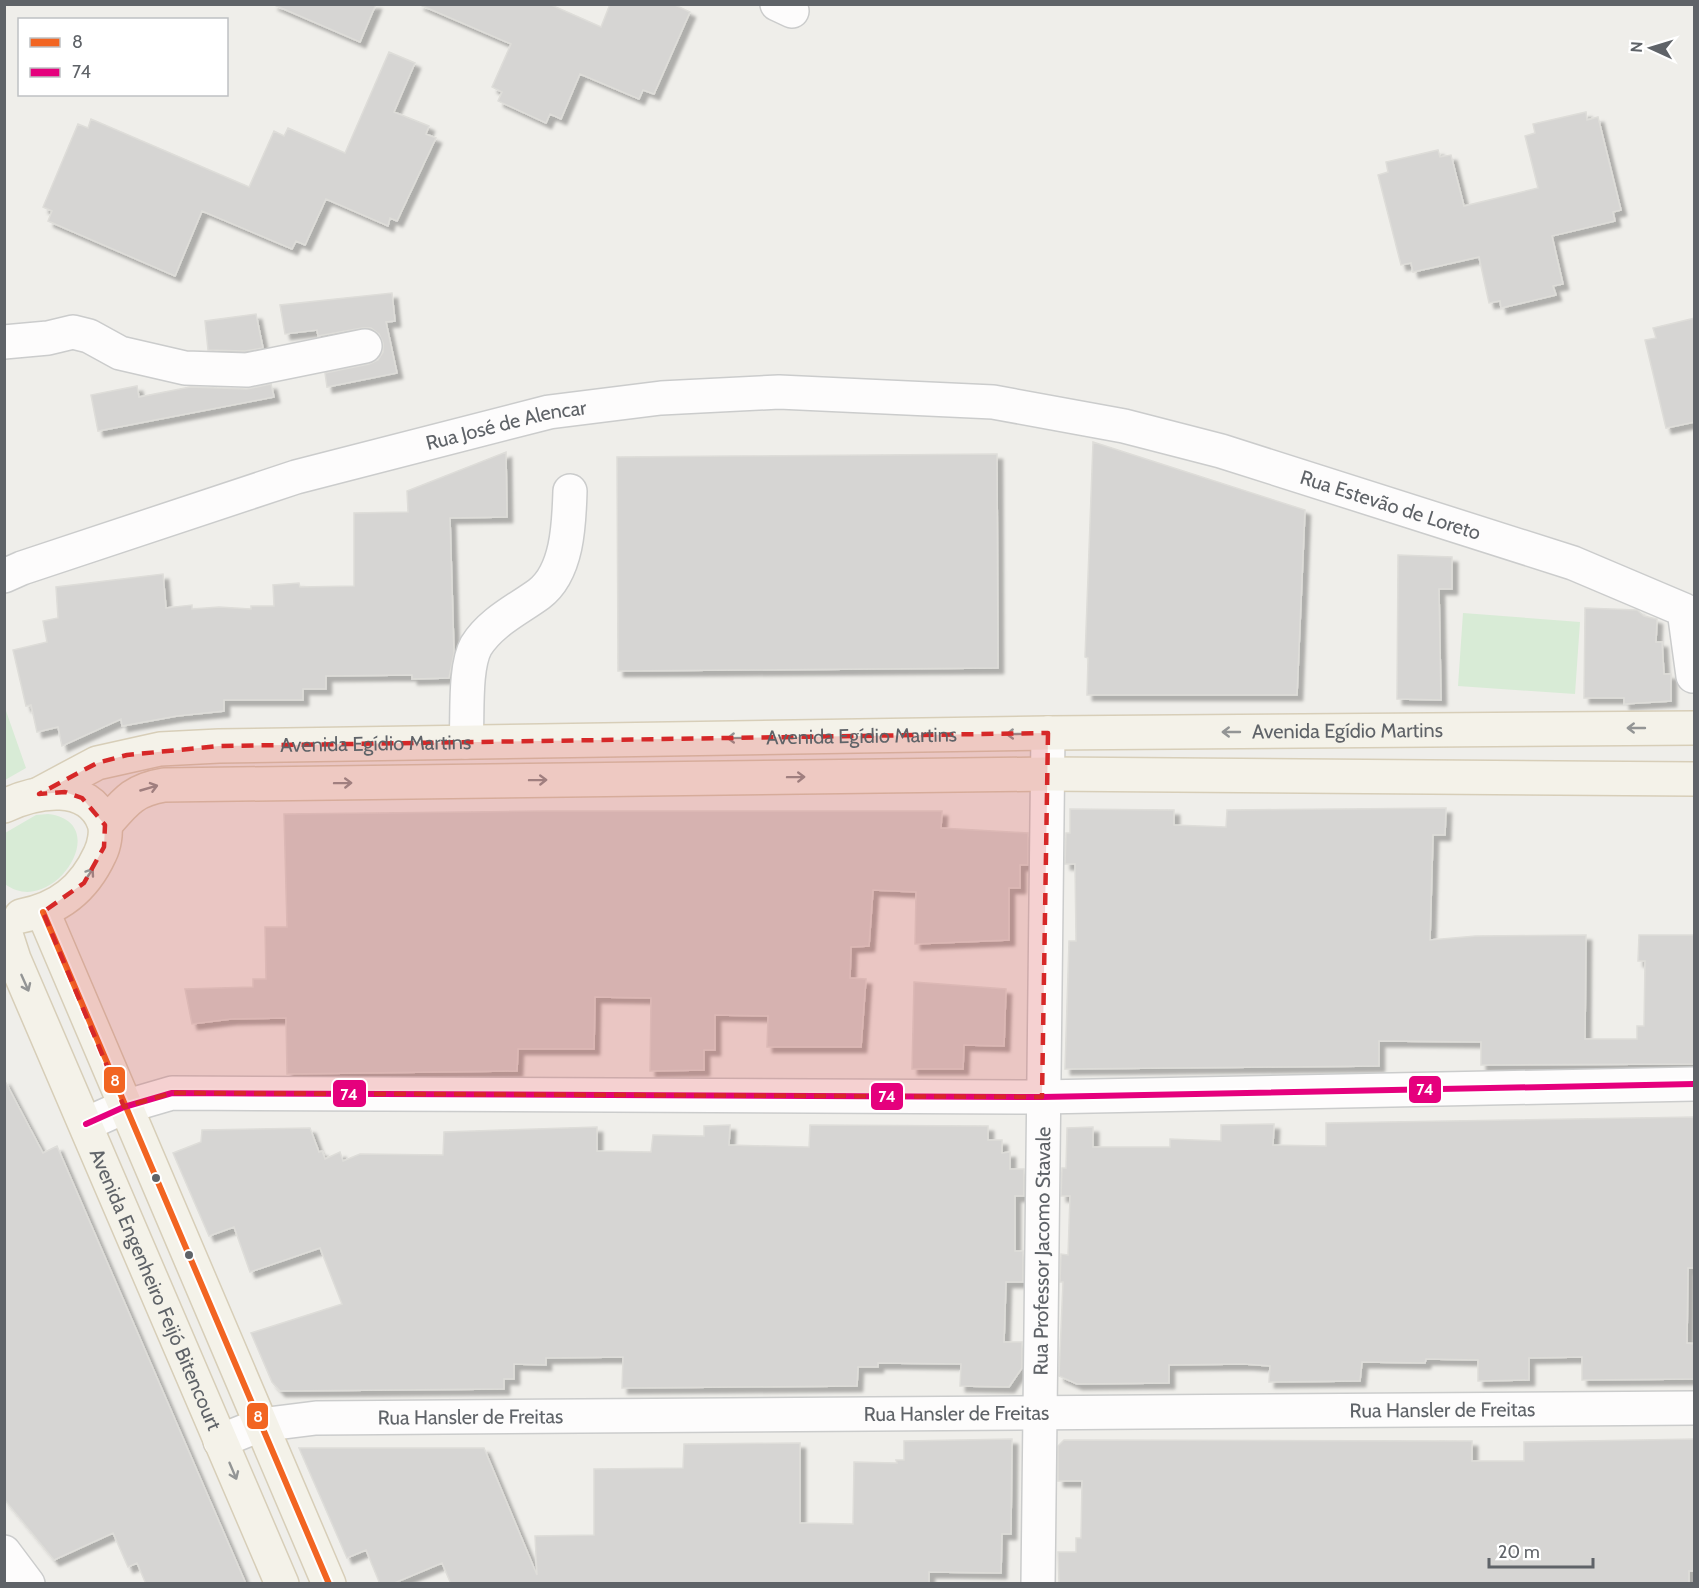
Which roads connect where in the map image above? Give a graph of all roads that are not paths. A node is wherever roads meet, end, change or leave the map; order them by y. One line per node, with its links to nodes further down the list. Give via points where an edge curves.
1 (4, 342): 2 (street, via 73,332 120,353 185,368 247,370)
2 (365, 346)
3 (1027, 407): 5 (street, Rua José de Alencar, via 779,392 661,398 549,412 296,477); 6 (street, Rua Estevão de Loreto, via 1221,450 1573,563 1684,610)
4 (570, 491): 9 (street, via 569,525 558,567 542,591 495,623 475,648 469,675)
5 (4, 576)
6 (1693, 676)
7 (1695, 728): 8 (main road, Avenida Egídio Martins, one-way to 8)
8 (1048, 733): 9 (main road, Avenida Egídio Martins, one-way to 9); 10 (street, Rua Professor Jacomo Stavale)
9 (466, 742): 12 (main road, Avenida Egídio Martins, via 160,749 97,763)
10 (1047, 774): 11 (main road, Avenida Egídio Martins); 14 (main road, Avenida Egídio Martins, one-way to 10, via 130,796 164,785); 19 (street, Rua Professor Jacomo Stavale)
11 (1695, 779)
12 (39, 794): 13 (main road); 14 (main road, via 65,792 82,798 94,806)
13 (4, 806)
14 (105, 825): 16 (main road, one-way to 14, via 63,902 84,883 104,847)
15 (4, 912): 16 (main road, via 21,916)
16 (43, 912): 20 (main road)
17 (4, 928): 21 (main road, Avenida Engenheiro Feijó Bitencourt, one-way to 21)
18 (1695, 1084): 19 (street)
19 (1042, 1096): 20 (street, via 172,1093); 23 (street, Rua Professor Jacomo Stavale)
20 (124, 1107): 21 (street); 24 (main road)
21 (86, 1124): 25 (main road, Avenida Engenheiro Feijó Bitencourt)
22 (1695, 1408): 23 (street, Rua Hansler de Freitas)
23 (1040, 1414): 24 (street, Rua Hansler de Freitas, via 316,1418); 30 (street, Rua Professor Jacomo Stavale)
24 (260, 1425): 25 (street, Rua Hansler de Freitas); 29 (main road)
25 (220, 1441): 28 (main road, Avenida Engenheiro Feijó Bitencourt, one-way to 28)
26 (4, 1552): 27 (street)
27 (28, 1584)
28 (282, 1584)
29 (329, 1584)
30 (1038, 1584)

